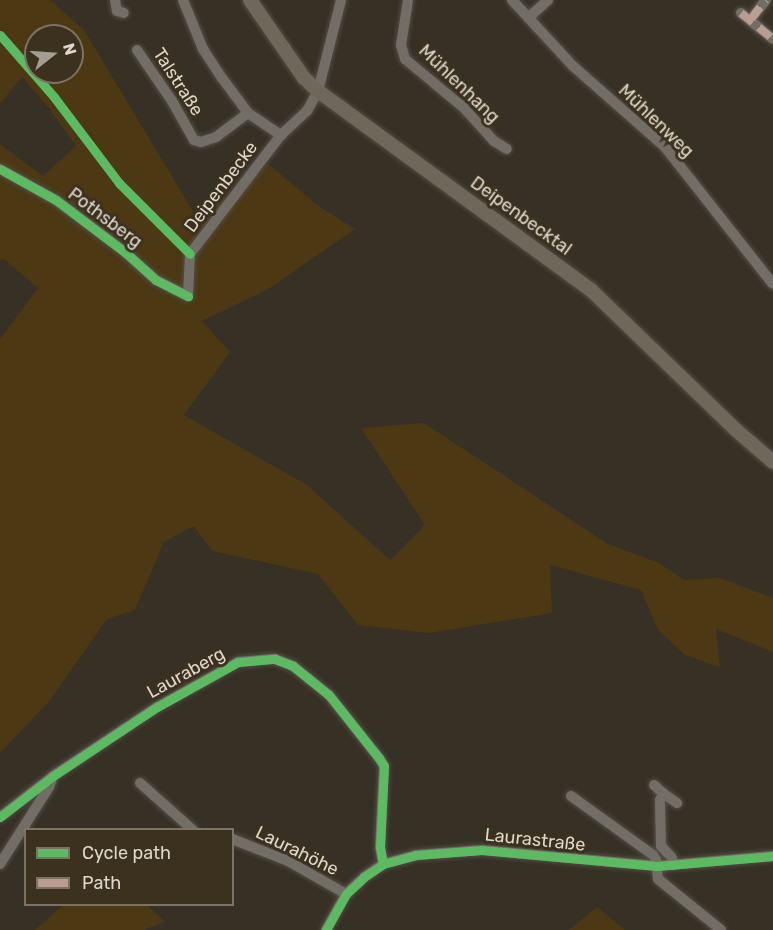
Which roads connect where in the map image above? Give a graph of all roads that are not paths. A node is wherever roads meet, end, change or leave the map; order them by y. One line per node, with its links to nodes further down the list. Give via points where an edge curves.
1 (115, 0): 9 (street, via 117,11)
2 (183, 0): 14 (street, via 203,49)
3 (250, 0): 13 (main road, Deipenbecktal, via 304,78)
4 (340, 0): 13 (street)
5 (408, 0): 16 (street, Mühlenhang, via 401,45 405,59)
6 (512, 0): 10 (street, Mühlenweg)
7 (548, 0): 10 (street)
8 (766, 0): 11 (street, via 746,16)
9 (124, 13)
10 (528, 18): 18 (street, Mühlenweg, via 573,66 665,147)
11 (773, 39)
12 (137, 50): 14 (street, Talstraße, via 194,140 216,137)
13 (318, 91): 15 (street, via 307,111); 20 (main road, Deipenbecktal, via 591,290)
14 (248, 113): 15 (street)
15 (281, 135): 19 (street, Deipenbecke, via 190,254)
16 (507, 149)
17 (0, 169): 19 (street, Pothsberg, via 56,200 156,280)
18 (773, 284)
19 (188, 296)
20 (773, 462)
21 (53, 776): 27 (street, Lauraberg); 31 (street, Lauraberg); 32 (street, Lauraberg, via 157,707 222,670 238,662 275,659 293,666 323,689 380,758 384,766 380,847)
22 (140, 783): 28 (street)
23 (654, 786): 24 (street)
24 (664, 794): 26 (street); 34 (street, via 660,800 662,846)
25 (571, 796): 33 (street, Laurastraße, via 653,855)
26 (677, 803)
27 (0, 817)
28 (191, 828)
29 (234, 840): 35 (street, Laurahöhe, via 288,861)
30 (773, 856): 34 (street, Laurastraße)
31 (0, 864)
32 (383, 864): 33 (street, Laurastraße, via 416,855 482,850); 35 (street, Laurastraße)
33 (657, 866): 34 (street, Laurastraße); 37 (street, Laurastraße, via 658,879 667,889)
34 (673, 866)
35 (346, 894): 36 (street, Laurastraße)
36 (326, 930)
37 (721, 930)

